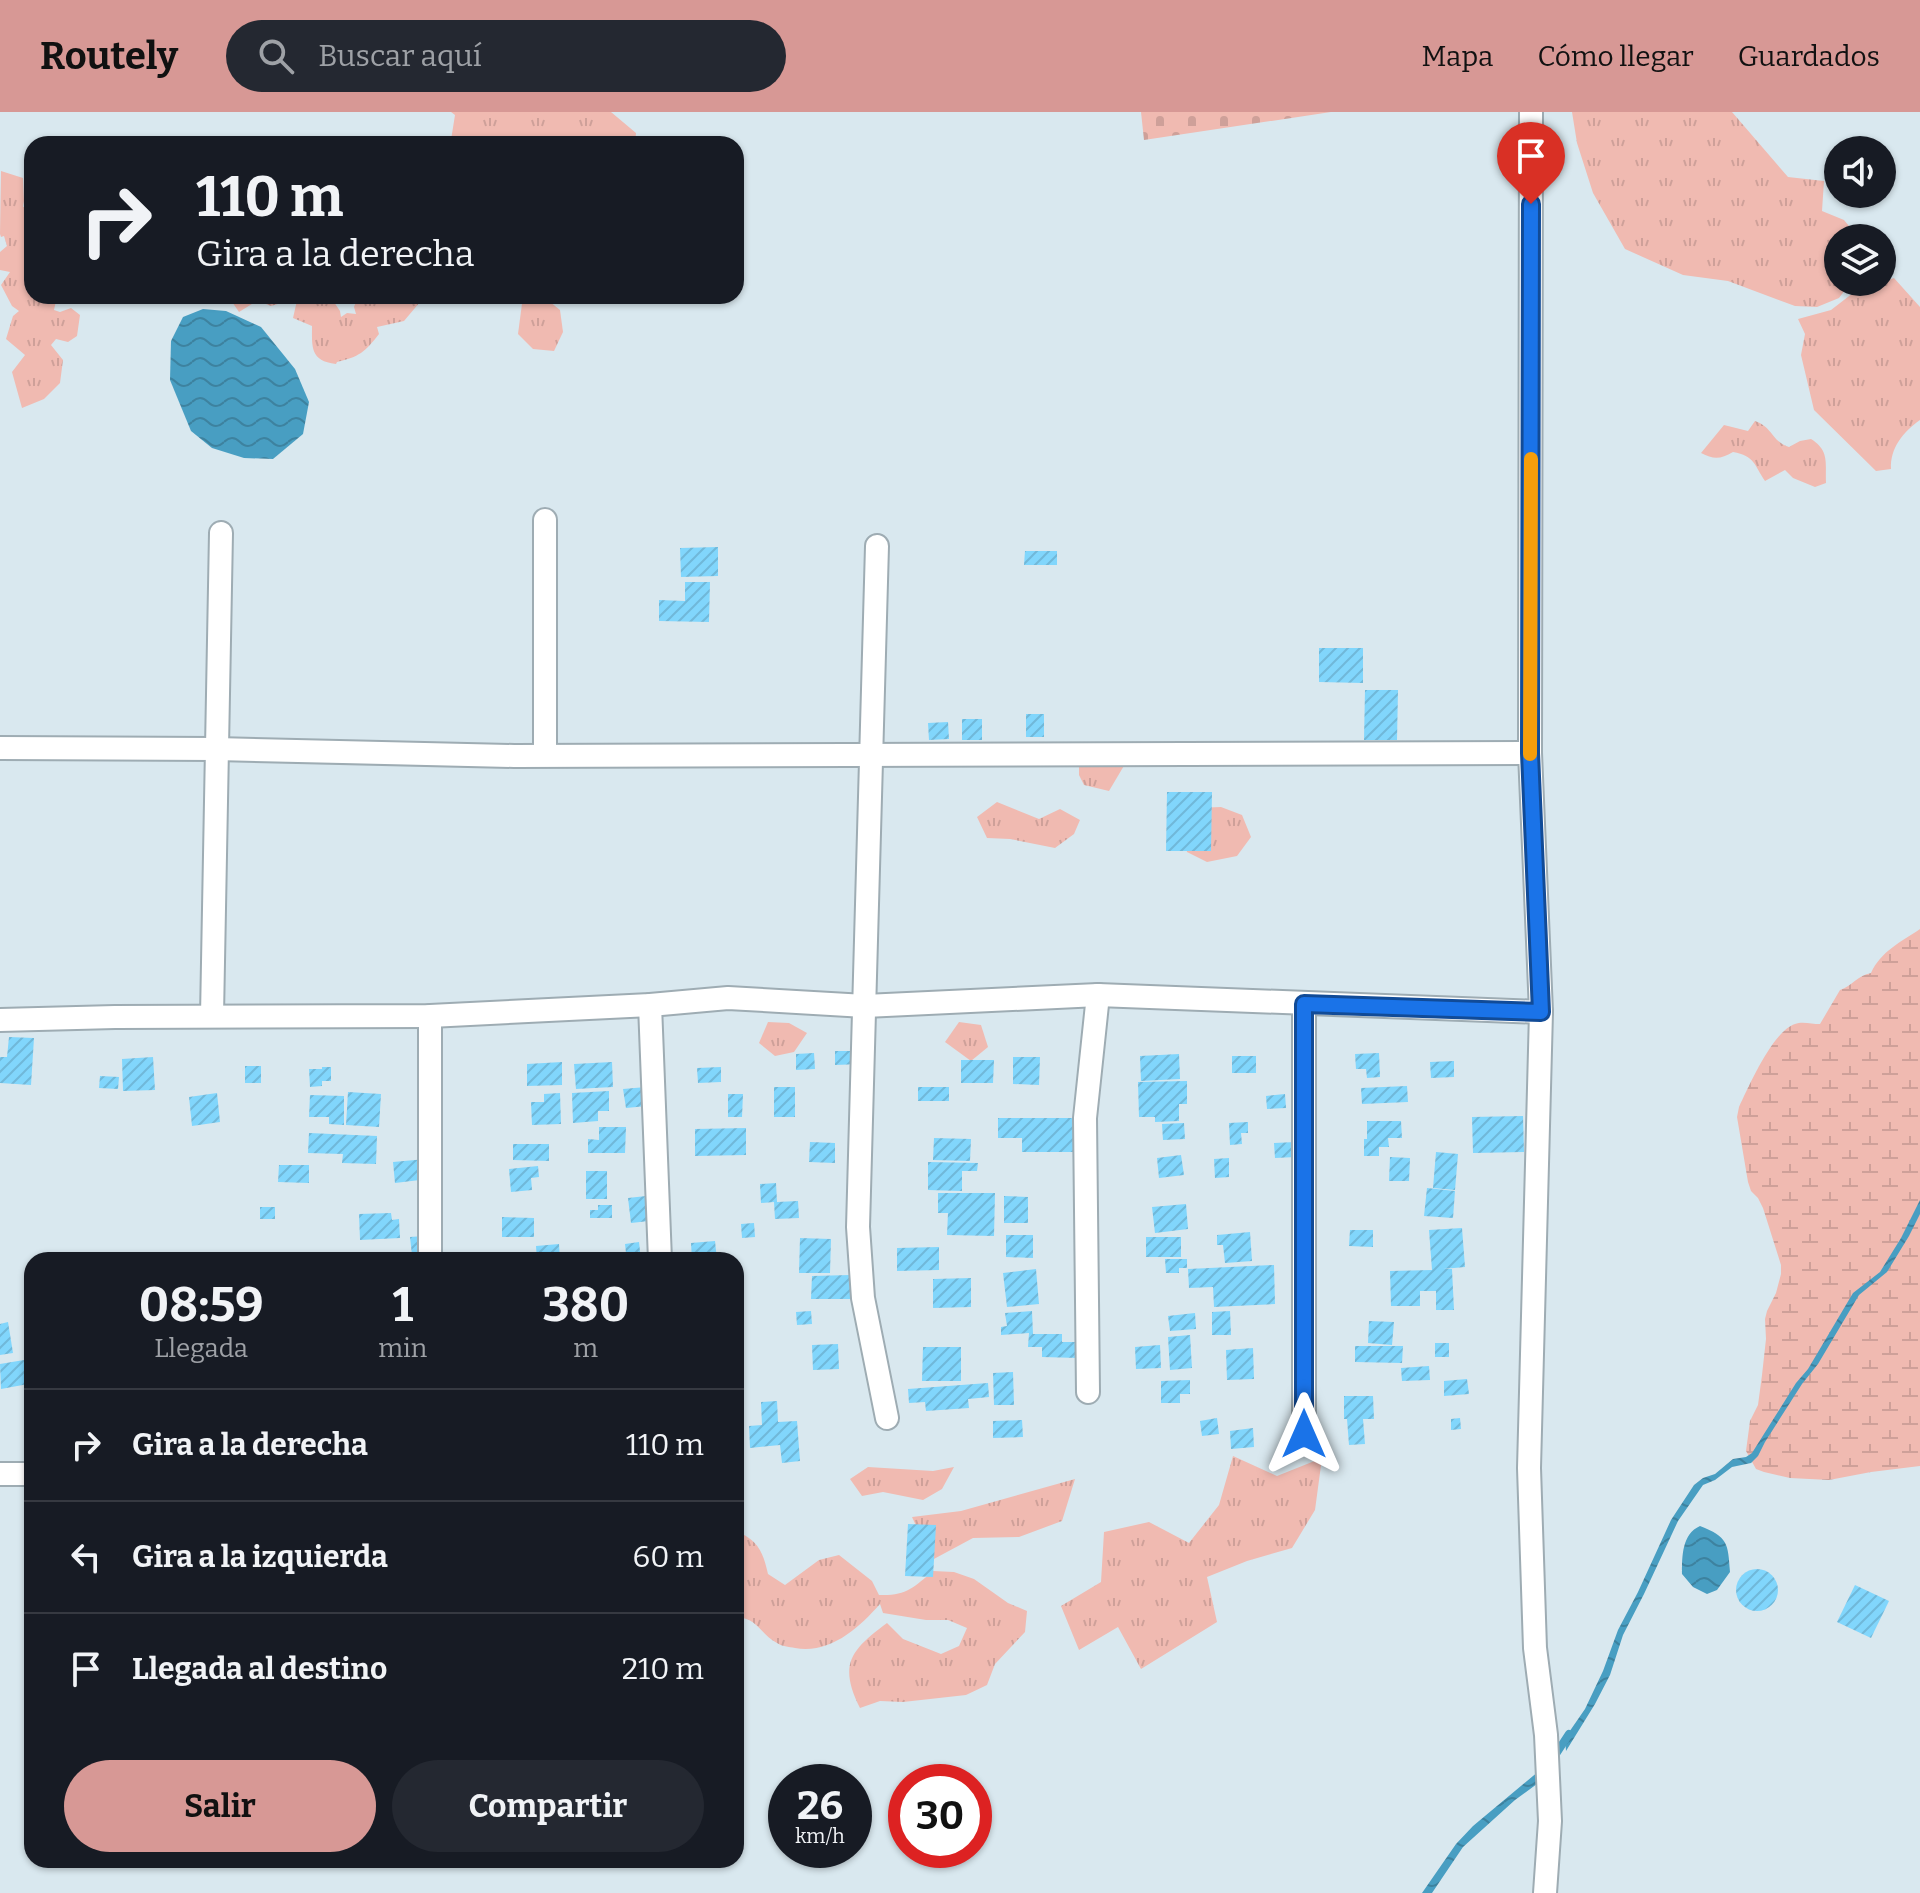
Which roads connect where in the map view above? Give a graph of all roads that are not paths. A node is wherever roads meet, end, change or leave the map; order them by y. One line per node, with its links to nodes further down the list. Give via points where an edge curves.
1 (1531, 112): 7 (street)
2 (545, 520): 8 (street)
3 (221, 533): 6 (street)
4 (877, 546): 9 (street)
5 (0, 748): 6 (street)
6 (216, 749): 8 (street); 15 (street)
7 (1530, 753): 9 (street); 14 (street)
8 (545, 755): 9 (street)
9 (871, 755): 13 (street)
10 (1098, 995): 11 (street); 13 (street); 20 (street, via 1085,1118)
11 (1304, 1004): 14 (street); 22 (street)
12 (650, 1005): 13 (street, via 728,998); 16 (street); 19 (street)
13 (865, 1006): 21 (street, via 858,1227 863,1298)
14 (1541, 1012): 25 (street, via 1529,1468 1535,1648 1549,1790)
15 (212, 1016): 16 (street); 17 (street)
16 (430, 1016): 18 (street)
17 (0, 1020)
18 (430, 1252)
19 (660, 1252)
20 (1088, 1392)
21 (887, 1418)
22 (1304, 1434)
23 (0, 1474): 24 (street)
24 (24, 1474)
25 (1545, 1893)

